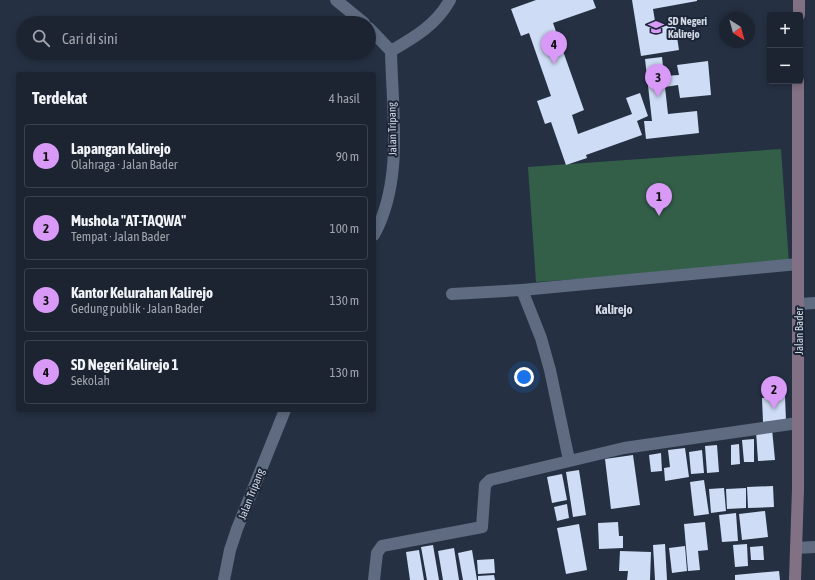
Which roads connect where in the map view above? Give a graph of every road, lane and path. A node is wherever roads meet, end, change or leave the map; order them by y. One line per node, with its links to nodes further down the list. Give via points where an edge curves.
1 (336, 0): 5 (street)
2 (450, 0): 7 (street, via 429,27)
3 (799, 0): 4 (main road)
4 (799, 12)
5 (355, 16)
6 (376, 35): 7 (street)
7 (391, 51): 9 (street, Jalan Tripang, via 394,138 391,185)
8 (798, 84): 10 (main road, Jalan Bader)
9 (376, 230)
10 (798, 264): 11 (street); 14 (main road, Jalan Bader)
11 (522, 290): 12 (street); 17 (street, via 541,338 550,370)
12 (452, 294)
13 (815, 303): 14 (street)
14 (799, 304): 16 (main road, Jalan Bader)
15 (284, 412): 20 (street, Jalan Tripang, via 237,529)
16 (798, 423): 17 (street, via 624,448); 19 (main road, Jalan Bader)
17 (569, 460): 21 (street, via 488,481 483,525 479,528 382,546 377,553)
18 (815, 547): 19 (street)
19 (796, 548): 22 (main road, Jalan Bader)
20 (224, 580)
21 (374, 580)
22 (795, 580)

